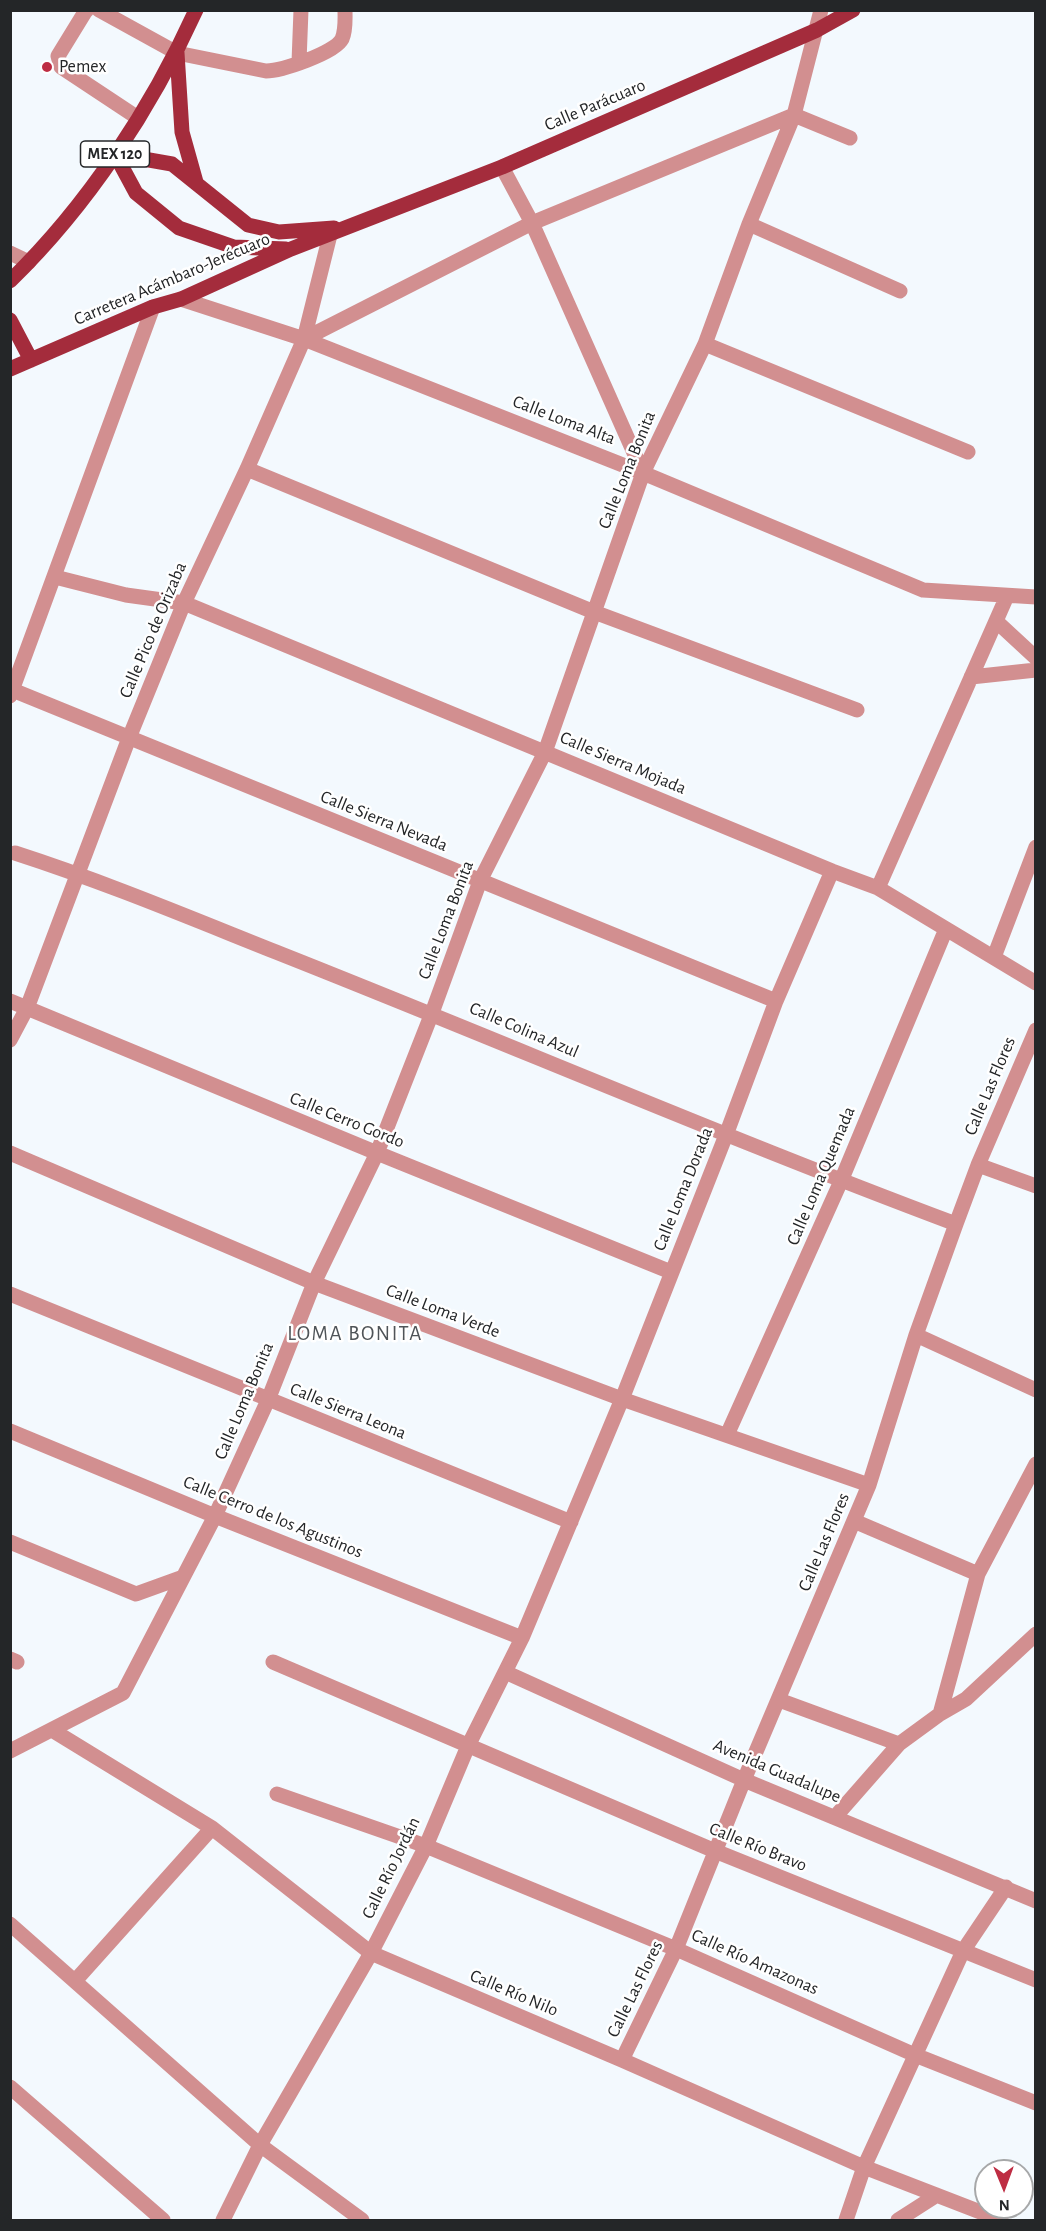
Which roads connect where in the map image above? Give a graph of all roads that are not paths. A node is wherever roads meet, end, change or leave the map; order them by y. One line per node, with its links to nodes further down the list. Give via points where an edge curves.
1 (87, 10): 12 (street, via 58,56 61,68)
2 (99, 10): 9 (street)
3 (196, 10): 9 (main road, MEX 120)
4 (301, 10): 10 (street)
5 (345, 10): 10 (street, via 342,40 334,48)
6 (821, 10): 8 (street, Calle Loma Bonita)
7 (853, 10): 8 (main road, Calle Parácuaro)
8 (818, 30): 11 (street, Calle Loma Bonita); 15 (main road, Calle Parácuaro)
9 (177, 53): 10 (street, via 266,71 278,71); 12 (main road, MEX 120); 16 (main road, via 182,132)
10 (298, 62)
11 (794, 115): 13 (street); 17 (street); 18 (street, Calle Loma Bonita)
12 (138, 118): 14 (main road, MEX 120)
13 (850, 138)
14 (115, 154): 16 (main road, via 172,164); 21 (main road, via 136,193 179,228 234,247); 23 (main road, MEX 120, via 73,211)
15 (502, 167): 17 (street); 19 (main road, Calle Parácuaro)
16 (196, 182): 19 (main road, via 248,225 279,232)
17 (532, 223): 29 (street); 35 (street)
18 (750, 224): 25 (street); 30 (street, Calle Loma Bonita)
19 (349, 227): 20 (main road, Carretera Acámbaro-Jerécuaro)
20 (330, 236): 21 (main road, Carretera Acámbaro-Jerécuaro); 29 (street, Calle Pico de Orizaba)
21 (291, 249): 26 (main road, Carretera Acámbaro-Jerécuaro)
22 (10, 253): 23 (street)
23 (20, 268): 24 (main road, MEX 120)
24 (10, 281)
25 (900, 291)
26 (182, 299): 27 (main road, Carretera Acámbaro-Jerécuaro); 29 (street, Calle Loma Alta)
27 (153, 307): 31 (main road, Carretera Acámbaro-Jerécuaro); 36 (street)
28 (10, 320): 31 (main road)
29 (304, 339): 34 (street, Calle Pico de Orizaba); 35 (street, Calle Loma Alta)
30 (705, 344): 33 (street); 35 (street, Calle Loma Bonita)
31 (31, 360): 32 (main road, Carretera Acámbaro-Jerécuaro)
32 (10, 369)
33 (968, 452)
34 (247, 469): 39 (street, Calle Pico de Orizaba); 40 (street)
35 (643, 472): 37 (street, Calle Loma Alta, via 923,590); 40 (street, Calle Loma Bonita)
36 (55, 577): 39 (street, Calle Sierra Mojada, via 126,595); 45 (street)
37 (1007, 596): 38 (street, Calle Loma Alta); 41 (street)
38 (1035, 597)
39 (184, 603): 47 (street, Calle Pico de Orizaba); 48 (street, Calle Sierra Mojada)
40 (594, 612): 46 (street); 48 (street, Calle Loma Bonita)
41 (996, 621): 42 (street); 44 (street)
42 (1035, 658)
43 (1035, 670): 44 (street)
44 (972, 677): 54 (street)
45 (11, 691): 47 (street, Calle Sierra Nevada)
46 (857, 710)
47 (129, 738): 52 (street, Calle Pico de Orizaba); 53 (street, Calle Sierra Nevada)
48 (545, 752): 51 (street, Calle Sierra Mojada); 53 (street, Calle Loma Bonita)
49 (1035, 847): 56 (street)
50 (15, 853): 52 (street, Calle Colina Azul)
51 (832, 871): 54 (street, Calle Sierra Mojada); 59 (street, Calle Loma Dorada)
52 (78, 873): 60 (street, Calle Pico de Orizaba); 61 (street, Calle Colina Azul)
53 (480, 881): 59 (street, Calle Sierra Nevada); 61 (street, Calle Loma Bonita)
54 (879, 888): 55 (street, Calle Sierra Mojada)
55 (946, 929): 56 (street, Calle Sierra Mojada); 68 (street, Calle Loma Quemada)
56 (994, 957): 57 (street, Calle Sierra Mojada)
57 (1035, 983)
58 (10, 1001): 60 (street, Calle Cerro Gordo)
59 (776, 1001): 64 (street, Calle Loma Dorada)
60 (27, 1008): 63 (street, Calle Pico de Orizaba); 66 (street, Calle Cerro Gordo)
61 (432, 1013): 64 (street, Calle Colina Azul); 66 (street, Calle Loma Bonita)
62 (1035, 1030): 67 (street, Calle Las Flores)
63 (10, 1040)
64 (726, 1135): 68 (street, Calle Colina Azul); 71 (street, Calle Loma Dorada)
65 (10, 1153): 72 (street, Calle Loma Verde)
66 (376, 1154): 71 (street, Calle Cerro Gordo); 72 (street, Calle Loma Bonita)
67 (978, 1165): 69 (street); 70 (street, Calle Las Flores)
68 (841, 1181): 70 (street, Calle Colina Azul); 79 (street, Calle Loma Quemada)
69 (1035, 1186)
70 (956, 1224): 74 (street, Calle Las Flores)
71 (670, 1272): 76 (street, Calle Loma Dorada)
72 (314, 1283): 76 (street, Calle Loma Verde); 77 (street, Calle Loma Bonita)
73 (10, 1294): 77 (street, Calle Sierra Leona)
74 (916, 1335): 75 (street); 81 (street, Calle Las Flores)
75 (1035, 1390)
76 (622, 1399): 79 (street, Calle Loma Verde); 84 (street, Calle Loma Dorada)
77 (268, 1400): 82 (street, Calle Loma Bonita); 84 (street, Calle Sierra Leona)
78 (10, 1431): 82 (street, Calle Cerro de los Agustinos)
79 (727, 1435): 81 (street, Calle Loma Verde)
80 (1035, 1464): 86 (street)
81 (869, 1485): 83 (street, Calle Las Flores)
82 (215, 1516): 87 (street, Calle Loma Bonita); 89 (street, Calle Cerro de los Agustinos)
83 (854, 1521): 86 (street); 92 (street, Calle Las Flores)
84 (571, 1522): 89 (street, Calle Río Jordán)
85 (10, 1542): 87 (street, via 136,1594)
86 (978, 1574): 93 (street)
87 (183, 1577): 94 (street, Calle Loma Bonita, via 123,1693)
88 (1035, 1634): 93 (street, via 966,1699)
89 (522, 1638): 91 (street, Calle Río Jordán)
90 (273, 1662): 96 (street, Calle Río Bravo)
91 (506, 1672): 96 (street, Calle Río Jordán); 98 (street, Avenida Guadalupe)
92 (779, 1700): 95 (street); 98 (street, Calle Las Flores)
93 (940, 1714): 95 (street)
94 (52, 1730): 97 (street, Calle Loma Bonita); 101 (street, Calle Río Nilo)
95 (899, 1744): 100 (street)
96 (468, 1746): 102 (street, Calle Río Jordán); 103 (street, Calle Río Bravo)
97 (10, 1751)
98 (744, 1780): 100 (street, Avenida Guadalupe); 103 (street, Calle Las Flores)
99 (277, 1794): 102 (street, Calle Río Amazonas)
100 (835, 1817): 104 (street, Avenida Guadalupe)
101 (212, 1828): 109 (street, Calle Río Nilo); 111 (street)
102 (426, 1846): 107 (street, Calle Río Amazonas); 109 (street, Calle Río Jordán)
103 (715, 1851): 107 (street, Calle Las Flores); 108 (street, Calle Río Bravo)
104 (1006, 1887): 105 (street, Avenida Guadalupe); 108 (street)
105 (1035, 1901)
106 (10, 1924): 111 (street)
107 (676, 1949): 112 (street, Calle Río Amazonas); 113 (street, Calle Las Flores)
108 (963, 1951): 110 (street, Calle Río Bravo); 112 (street)
109 (371, 1953): 113 (street, Calle Río Nilo); 116 (street, Calle Río Jordán)
110 (1035, 1980)
111 (75, 1981): 116 (street)
112 (915, 2055): 115 (street, Calle Río Amazonas); 117 (street)
113 (622, 2060): 117 (street, Calle Río Nilo)
114 (10, 2087): 119 (street)
115 (1035, 2103)
116 (260, 2145): 120 (street, Calle Río Jordán); 121 (street)
117 (864, 2167): 118 (street, Calle Río Nilo); 122 (street)
118 (937, 2196): 123 (street); 124 (street, Calle Río Nilo)
119 (163, 2220)
120 (223, 2220)
121 (362, 2220)
122 (846, 2220)
123 (898, 2220)
124 (1001, 2220)

